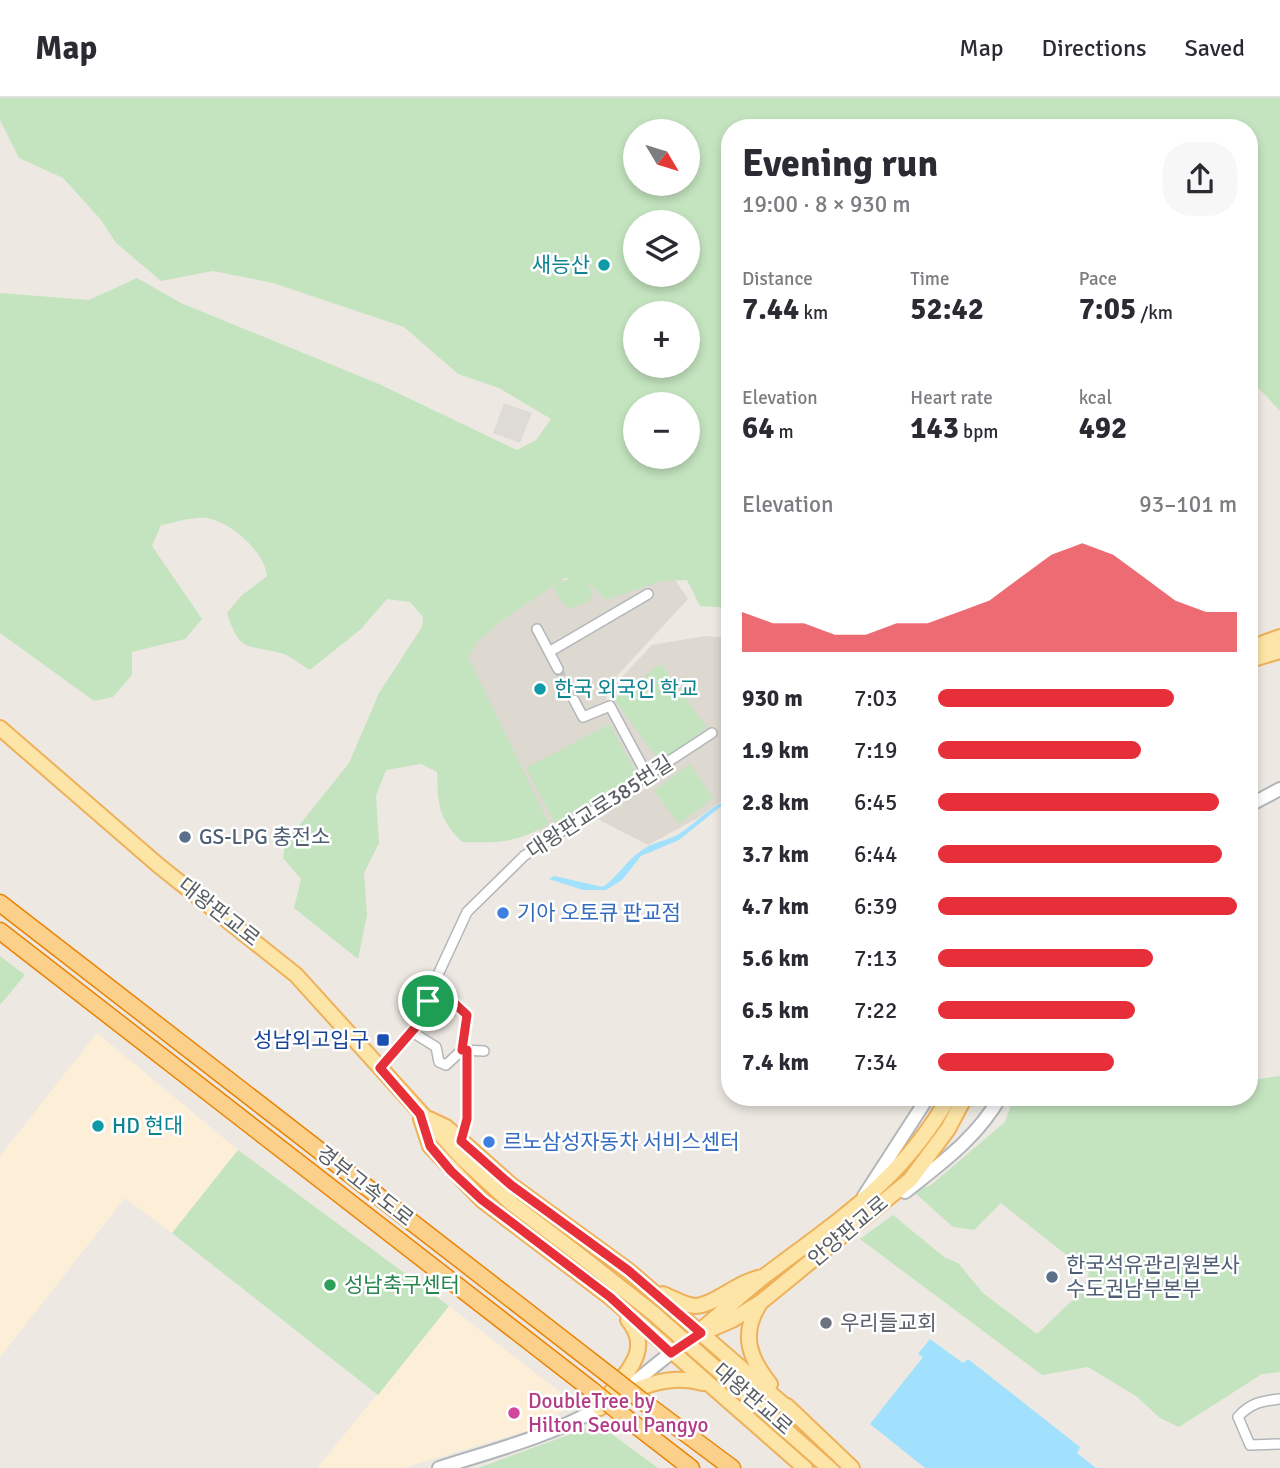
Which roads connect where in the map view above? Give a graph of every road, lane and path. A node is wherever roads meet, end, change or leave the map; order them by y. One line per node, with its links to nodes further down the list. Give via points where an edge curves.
1 (648, 594): 6 (street)
2 (537, 629): 6 (street)
3 (1280, 637): 4 (main road)
4 (1258, 645)
5 (1280, 650): 7 (main road)
6 (550, 652): 8 (street)
7 (1258, 657)
8 (558, 669)
9 (575, 700): 12 (street, via 583,717 610,706)
10 (0, 728): 21 (main road, 대왕판교로, via 158,865 281,961)
11 (712, 733): 12 (street, 대왕판교로385번길)
12 (648, 776): 17 (street, 대왕판교로385번길, via 524,856 467,912)
13 (1280, 789): 14 (street)
14 (1258, 801)
15 (0, 902): 43 (highway, 경부고속도로, bridge)
16 (0, 931): 42 (highway, 경부고속도로, bridge)
17 (428, 1001): 18 (street, 대왕판교로385번길); 19 (street, via 453,1002 467,1015)
18 (412, 1032): 19 (street, via 436,1046 439,1062 446,1065); 21 (street, 대왕판교로385번길)
19 (464, 1050): 20 (street); 27 (street, via 467,1119)
20 (484, 1051)
21 (380, 1068): 26 (main road, 대왕판교로)
22 (923, 1106): 29 (street)
23 (944, 1106): 29 (main road, 안양판교로, via 896,1171)
24 (960, 1106): 28 (main road, 안양판교로, via 909,1180)
25 (993, 1106): 28 (street, via 967,1141 939,1167 893,1202)
26 (420, 1114): 27 (main road, 대왕판교로); 32 (main road, 대왕판교로, via 430,1146 451,1171); 45 (main road, 대왕판교로, bridge, via 492,1187 653,1313)
27 (461, 1141): 30 (main road, 대왕판교로, via 511,1185)
28 (874, 1209): 33 (main road, 안양판교로)
29 (855, 1210): 31 (main road, 안양판교로)
30 (629, 1271): 31 (main road, via 663,1294 696,1306 745,1280); 34 (main road, 대왕판교로)
31 (765, 1276): 34 (main road, 안양판교로)
32 (610, 1297): 35 (main road, 대왕판교로); 38 (main road, via 631,1325 640,1349 635,1363)
33 (761, 1302): 34 (main road, 안양판교로); 39 (main road, via 753,1315 748,1348 754,1364)
34 (701, 1333): 35 (main road, 안양판교로); 39 (main road, 대왕판교로)
35 (671, 1353): 36 (main road, 대왕판교로); 38 (street)
36 (708, 1385): 38 (main road, via 691,1379 666,1380); 44 (main road, 대왕판교로)
37 (1280, 1399): 40 (street, via 1261,1401 1238,1417 1250,1445)
38 (600, 1408): 41 (street, via 542,1434)
39 (792, 1412): 46 (main road)
40 (1280, 1444)
41 (439, 1468)
42 (691, 1468)
43 (732, 1468)
44 (805, 1468)
45 (829, 1468)
46 (852, 1468)

